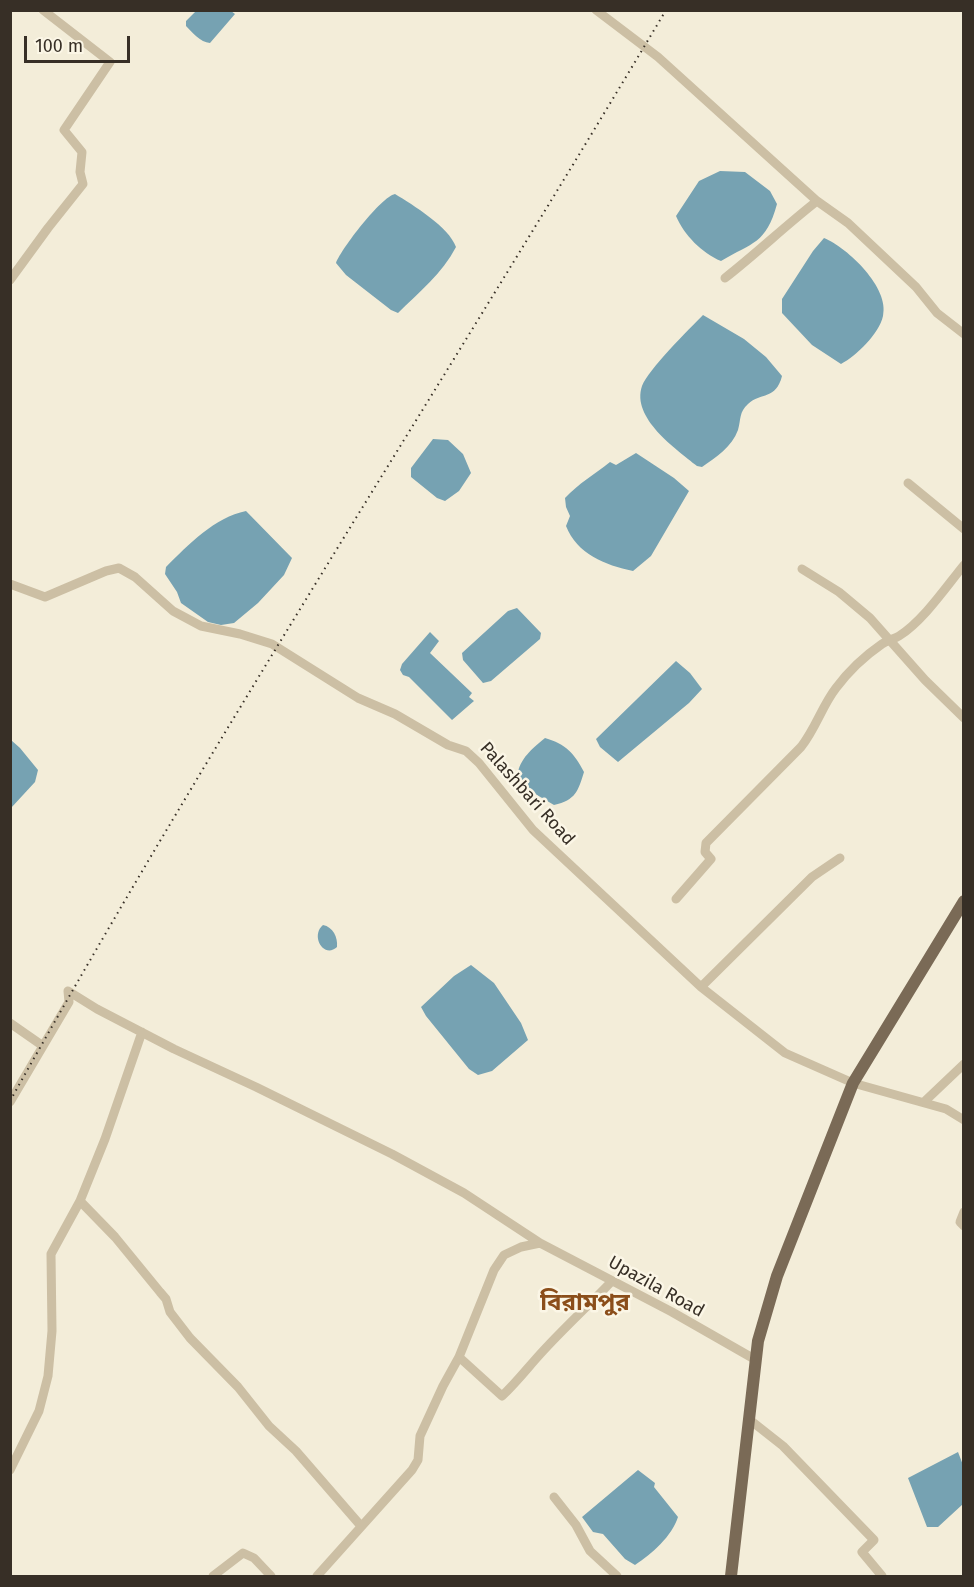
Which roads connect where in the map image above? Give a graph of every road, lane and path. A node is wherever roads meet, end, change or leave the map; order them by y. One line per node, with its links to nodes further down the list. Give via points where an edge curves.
1 (43, 10): 5 (street, via 110,62 64,130 82,152 83,184)
2 (596, 10): 3 (street, via 658,57)
3 (817, 201): 4 (street); 6 (street, via 848,223)
4 (726, 278)
5 (10, 280)
6 (963, 334)
7 (908, 483): 8 (street)
8 (963, 529)
9 (963, 565): 12 (street, via 920,617)
10 (802, 569): 12 (street, via 856,605)
11 (10, 584): 17 (street, Palashbari Road, via 45,597 119,568 173,611 201,626 272,644 358,698 466,751 533,830)
12 (889, 640): 13 (street); 15 (street, via 871,652 836,688 801,747 706,843 705,852 711,859)
13 (963, 718)
14 (840, 858): 17 (street, via 812,877)
15 (676, 899)
16 (963, 900): 22 (main road)
17 (701, 987): 22 (street, Palashbari Road, via 784,1053)
18 (10, 1023): 20 (street)
19 (142, 1032): 20 (street, Upazila Road, via 68,991 69,1002); 26 (street); 29 (street, Upazila Road, via 392,1154 464,1193)
20 (43, 1046): 23 (street)
21 (963, 1064): 24 (street)
22 (853, 1083): 24 (street, Palashbari Road); 32 (main road, via 777,1276)
23 (10, 1101)
24 (924, 1102): 25 (street, Palashbari Road)
25 (963, 1120)
26 (80, 1201): 34 (street, via 51,1254 48,1376 39,1411); 36 (street, via 166,1299 170,1312 190,1338)
27 (963, 1212): 28 (street)
28 (963, 1226)
29 (540, 1243): 30 (street, Upazila Road); 31 (street, via 504,1255 488,1283)
30 (612, 1281): 31 (street, via 502,1396); 32 (street, Upazila Road)
31 (459, 1357): 36 (street, via 420,1436 418,1460)
32 (756, 1360): 33 (main road)
33 (750, 1420): 41 (main road); 42 (street, via 783,1446 874,1540 862,1552)
34 (10, 1470)
35 (554, 1497): 40 (street, via 590,1551)
36 (361, 1526): 39 (street)
37 (213, 1576): 38 (street, via 243,1553 254,1558)
38 (271, 1576)
39 (317, 1576)
40 (617, 1576)
41 (731, 1576)
42 (882, 1576)

